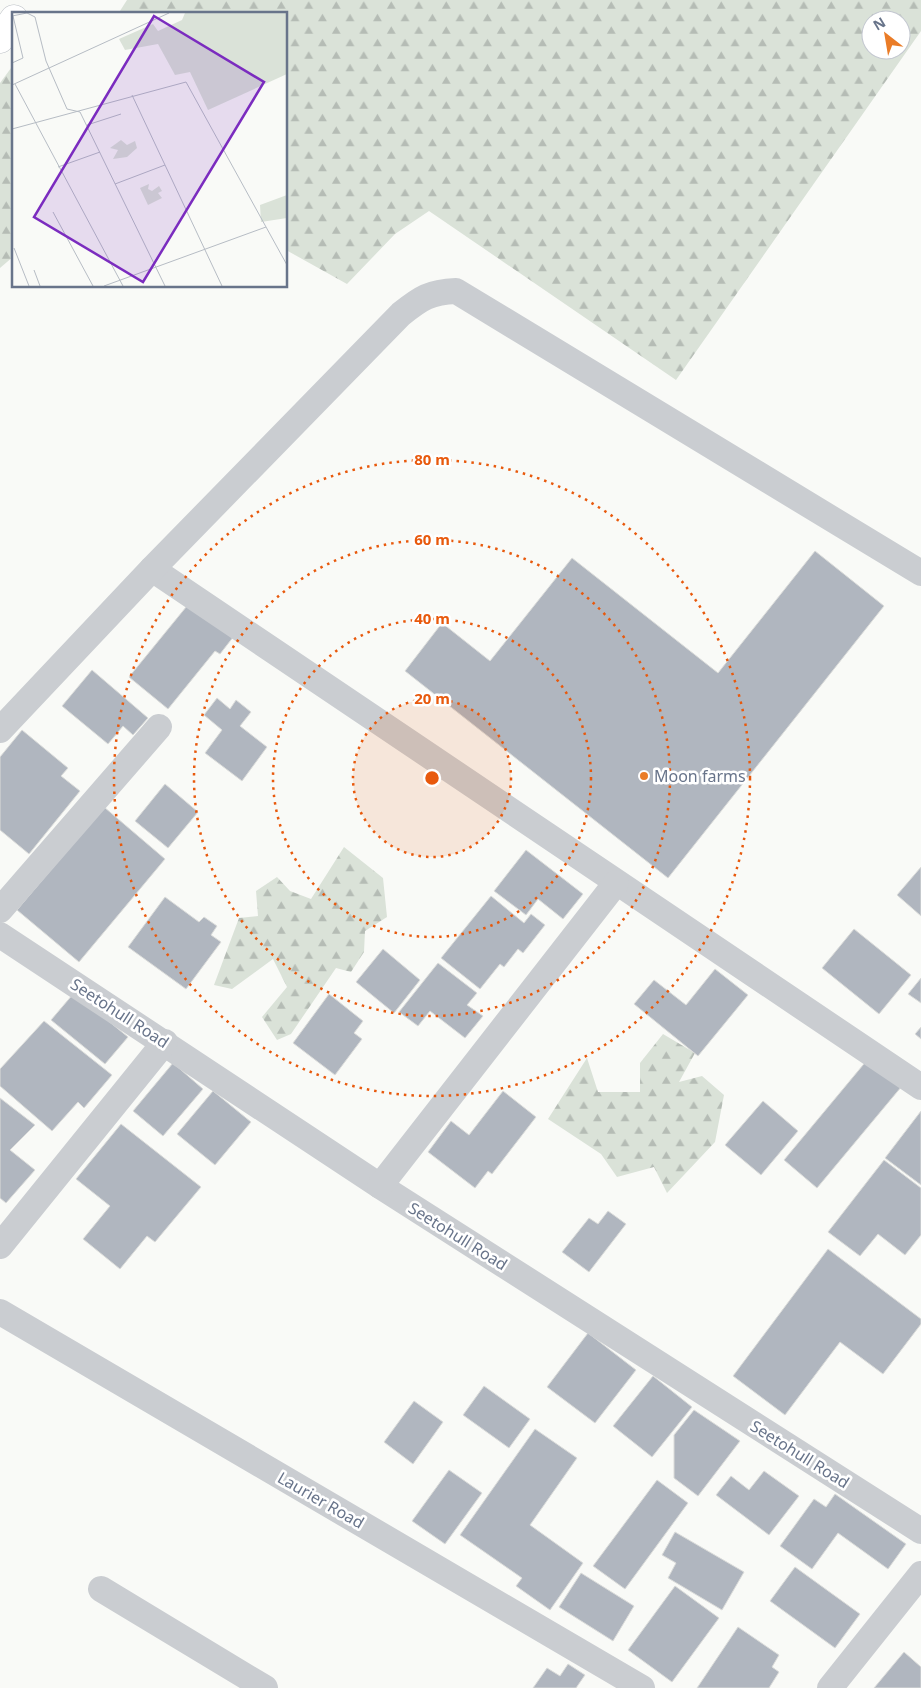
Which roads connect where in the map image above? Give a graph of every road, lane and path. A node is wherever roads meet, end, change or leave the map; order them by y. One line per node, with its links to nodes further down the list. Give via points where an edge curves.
1 (26, 0): 2 (main road)
2 (18, 12)
3 (12, 22): 4 (main road)
4 (0, 39)
5 (152, 569): 6 (street, via 401,314 422,297 440,291 456,291); 8 (street); 9 (street)
6 (921, 573)
7 (159, 727): 10 (street)
8 (0, 730)
9 (616, 884): 13 (street); 14 (street)
10 (0, 910)
11 (0, 935): 12 (street, Seetohull Road)
12 (165, 1042): 14 (street, Seetohull Road); 15 (street)
13 (921, 1087)
14 (380, 1186): 17 (street, Seetohull Road)
15 (0, 1246)
16 (0, 1312): 21 (street, Laurier Road)
17 (921, 1531)
18 (921, 1574): 22 (street)
19 (100, 1589): 20 (street)
20 (265, 1688)
21 (642, 1688)
22 (830, 1688)

